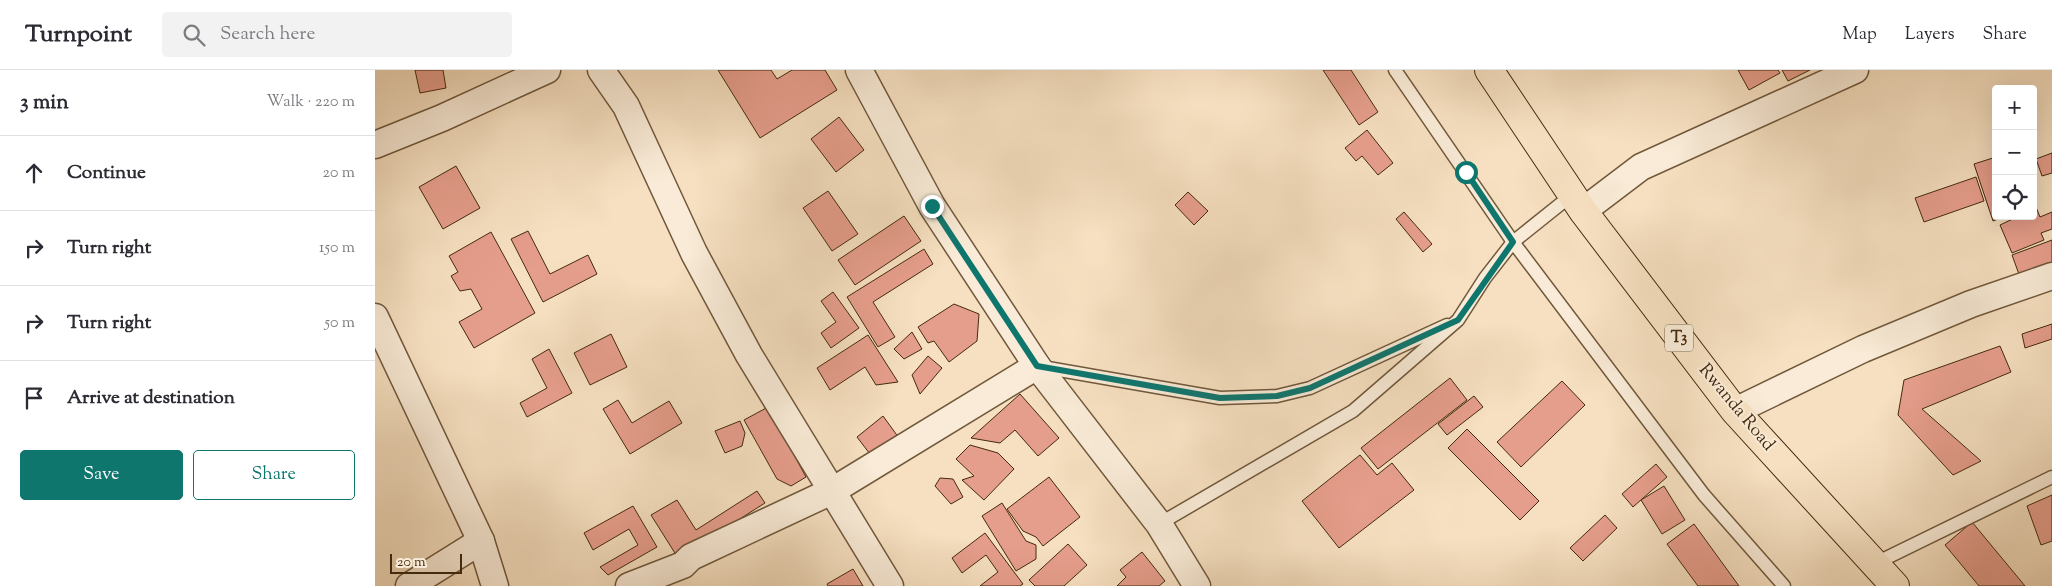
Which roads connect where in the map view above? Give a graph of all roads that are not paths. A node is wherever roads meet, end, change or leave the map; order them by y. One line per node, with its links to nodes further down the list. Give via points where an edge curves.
1 (547, 70): 7 (street)
2 (601, 70): 16 (street, via 626,106 694,253 749,355)
3 (859, 70): 13 (street, via 932,206)
4 (1395, 70): 9 (lane)
5 (1489, 70): 8 (highway, Rwanda Road / T3)
6 (1855, 70): 8 (street, via 1641,167)
7 (375, 145)
8 (1578, 203): 9 (lane); 14 (highway, Rwanda Road / T3)
9 (1513, 242): 12 (lane); 25 (lane, via 1704,495)
10 (2052, 276): 14 (street, via 1971,304 1863,349)
11 (375, 317): 18 (street)
12 (1458, 320): 13 (lane, via 1310,388 1277,396 1220,398); 17 (lane, via 1353,410)
13 (1037, 366): 16 (street); 17 (street)
14 (1735, 411): 19 (highway, Rwanda Road / T3)
15 (2052, 477): 19 (lane)
16 (832, 491): 22 (street, via 691,557 683,565); 23 (street)
17 (1159, 524): 24 (street)
18 (481, 541): 20 (street); 21 (street)
19 (1876, 563): 26 (highway, Rwanda Road / T3)
20 (409, 586)
21 (495, 586)
22 (629, 586)
23 (890, 586)
24 (1197, 586)
25 (1784, 586)
26 (1895, 586)

